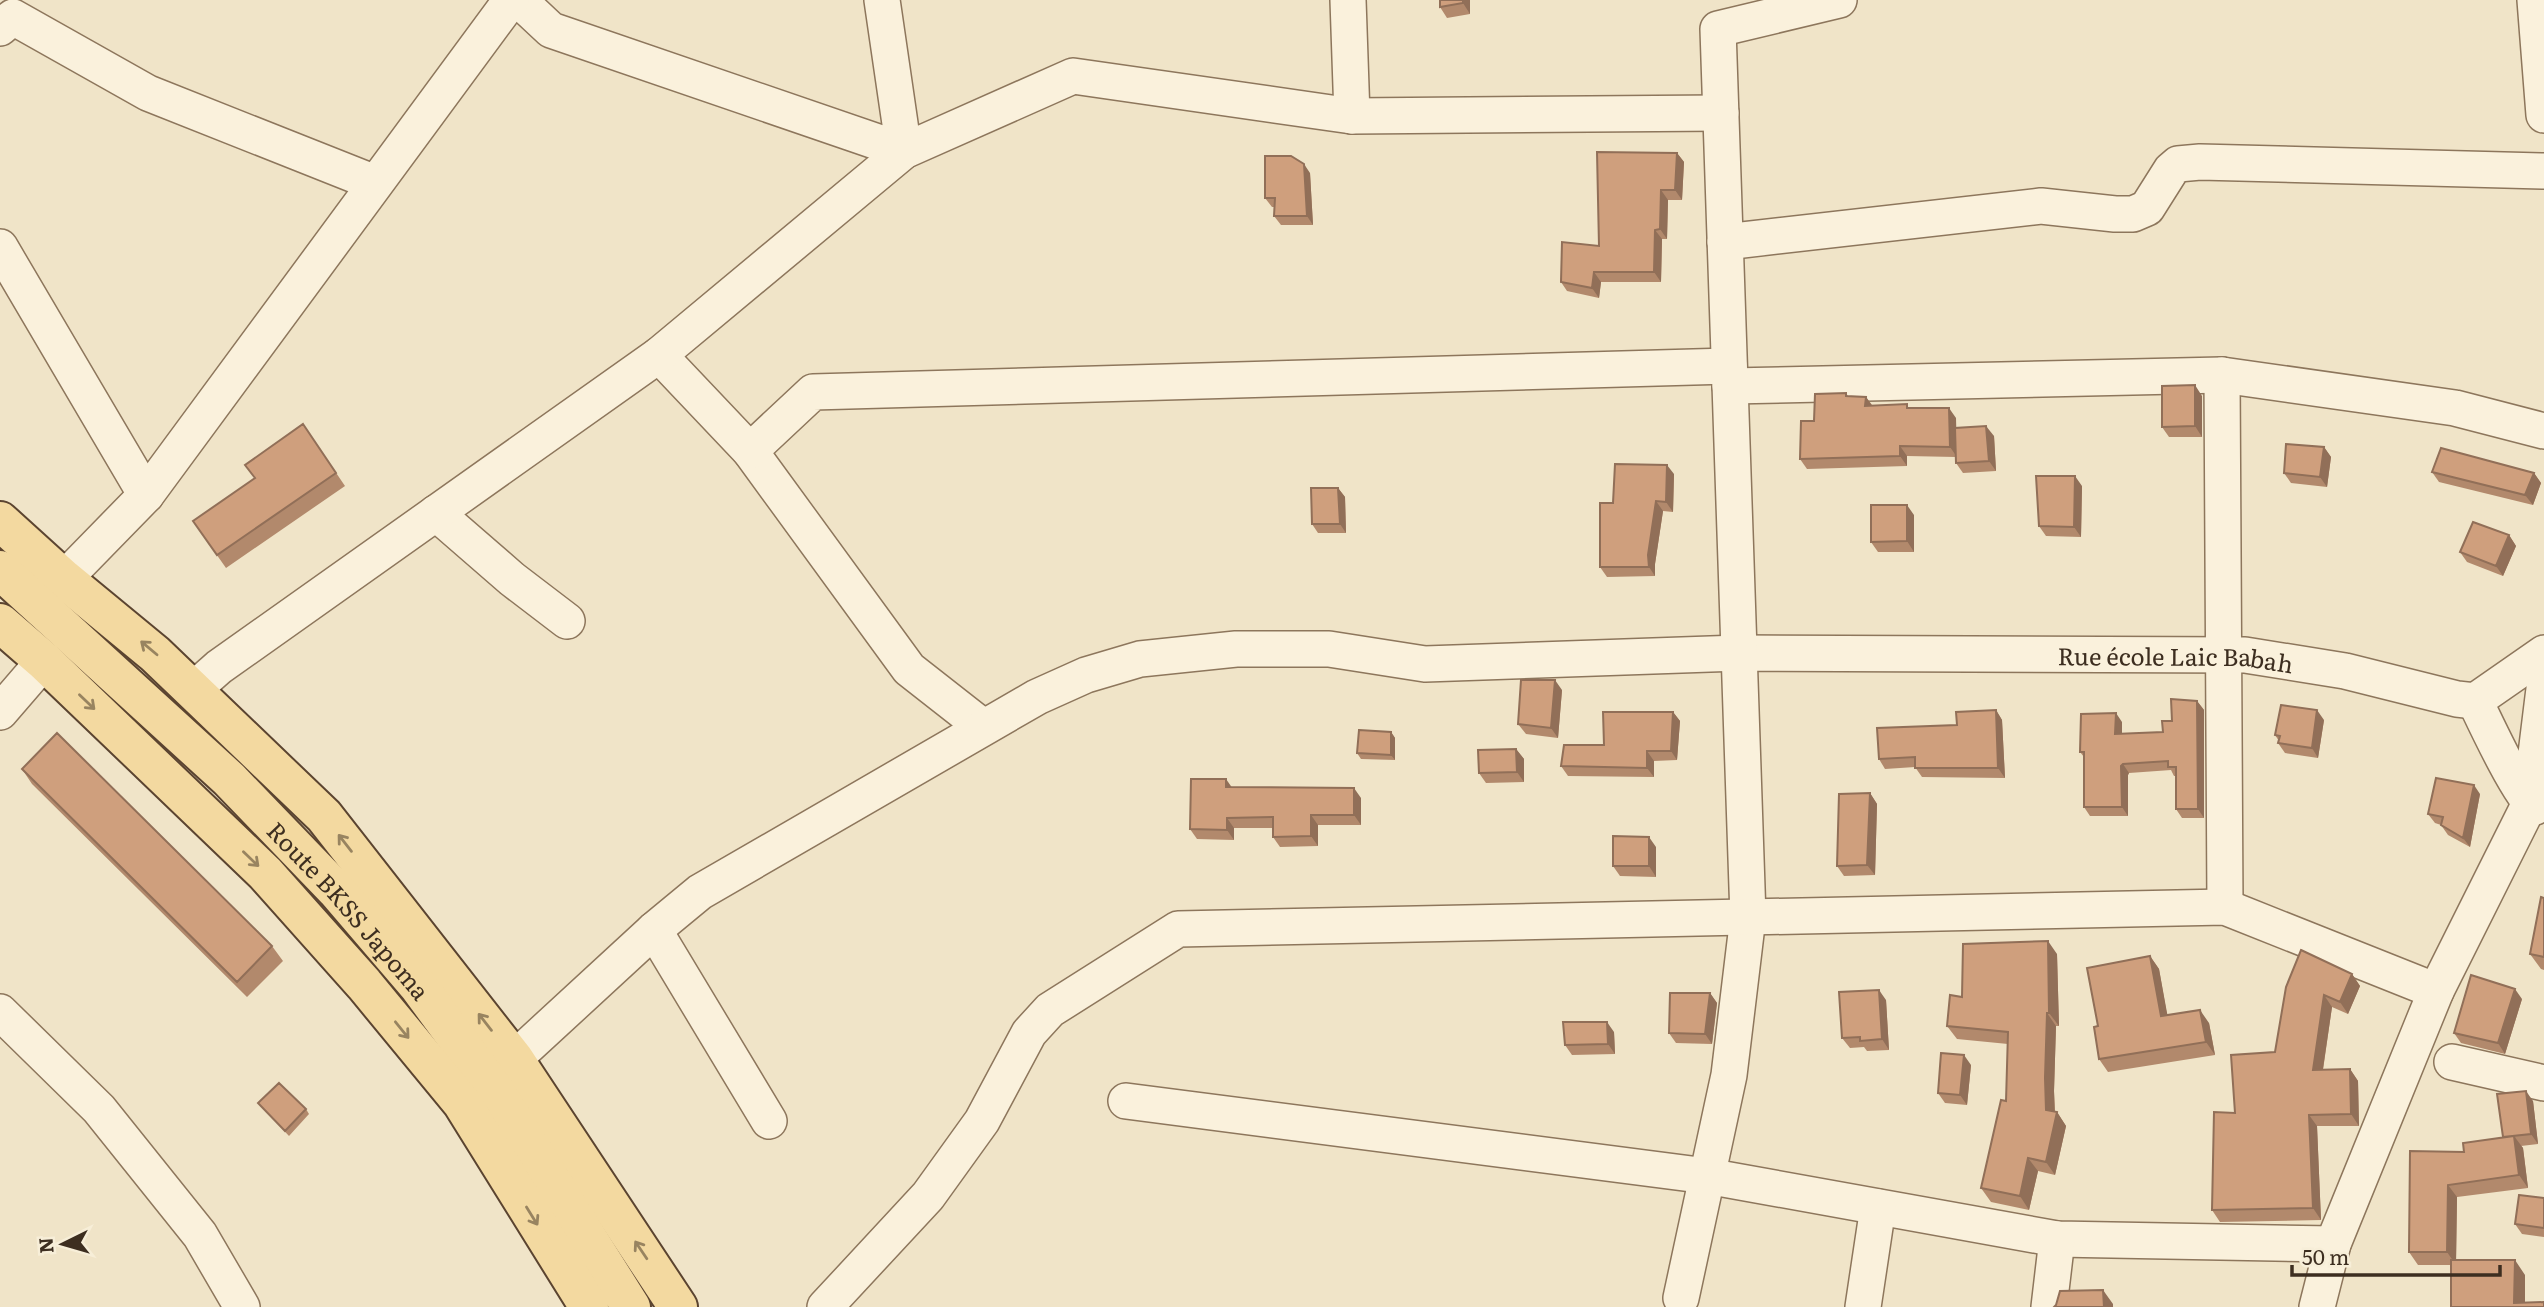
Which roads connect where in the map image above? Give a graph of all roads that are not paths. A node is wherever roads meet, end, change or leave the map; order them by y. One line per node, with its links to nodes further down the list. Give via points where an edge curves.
1 (511, 0): 13 (street)
2 (519, 0): 11 (street, via 551,30)
3 (882, 0): 11 (street)
4 (1348, 0): 10 (street)
5 (1839, 0): 8 (street, via 1718,29)
6 (2535, 0): 9 (street)
7 (0, 28): 13 (street, via 13,17 148,93)
8 (1721, 113): 10 (street); 14 (street)
9 (2544, 116)
10 (1352, 117): 11 (street, via 1073,76)
11 (904, 151): 16 (street)
12 (2544, 171): 14 (street, via 2189,163 2171,170 2147,208 2133,214 2041,206)
13 (375, 183): 21 (street)
14 (1725, 242): 18 (street)
15 (0, 247): 21 (street)
16 (659, 355): 20 (street); 22 (street)
17 (2222, 375): 18 (street); 19 (street, via 2455,408); 30 (street)
18 (1729, 376): 20 (street, via 813,392); 28 (street)
19 (2544, 431)
20 (750, 451): 36 (street, via 909,669)
21 (146, 495): 25 (street)
22 (436, 513): 26 (street); 33 (street)
23 (0, 521): 25 (main road)
24 (0, 570): 55 (main road, Route BKSS Japoma, via 229,779 345,900 419,987 494,1089)
25 (64, 579): 33 (main road, one-way to 25)
26 (567, 621)
27 (0, 623): 31 (main road)
28 (1739, 653): 30 (street, Rue école Laic Babah); 36 (street, Rue école Laic Babah, via 1425,664 1329,649 1223,650 1140,659 1086,675); 39 (street)
29 (2544, 653): 34 (street)
30 (2223, 655): 34 (street, Rue école Laic Babah, via 2345,671); 38 (street)
31 (44, 661): 35 (street); 54 (main road, one-way to 54, via 265,873 364,984 462,1103)
32 (2544, 689): 37 (street)
33 (193, 690): 43 (main road, one-way to 33, via 324,816)
34 (2474, 701): 37 (street)
35 (0, 712)
36 (983, 727): 40 (street, Rue école Laic Babah, via 700,892)
37 (2537, 808): 41 (street)
38 (2225, 907): 39 (street); 41 (street)
39 (1748, 917): 48 (street, via 1728,1075); 57 (street, via 1178,929 1050,1010 1028,1033 982,1121 928,1196)
40 (654, 930): 43 (street, Rue école Laic Babah); 47 (street)
41 (2436, 991): 51 (street)
42 (0, 1012): 53 (street, via 99,1109 200,1235)
43 (514, 1059): 56 (main road, one-way to 43)
44 (2452, 1062): 45 (street)
45 (2544, 1083)
46 (1126, 1101): 48 (street)
47 (769, 1121)
48 (1707, 1176): 49 (street); 52 (street)
49 (1878, 1207): 50 (street); 58 (street)
50 (2057, 1239): 51 (street); 59 (street)
51 (2333, 1244): 60 (street)
52 (1681, 1298)
53 (242, 1307)
54 (589, 1307)
55 (631, 1307)
56 (678, 1307)
57 (825, 1307)
58 (1863, 1307)
59 (2049, 1307)
60 (2317, 1307)

